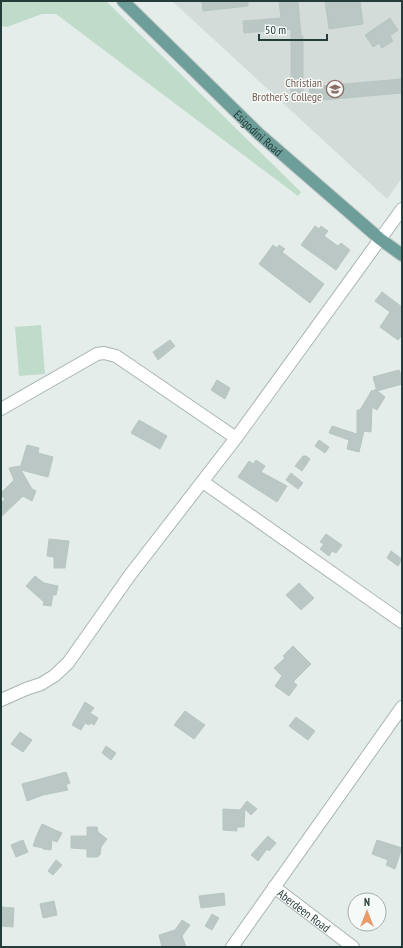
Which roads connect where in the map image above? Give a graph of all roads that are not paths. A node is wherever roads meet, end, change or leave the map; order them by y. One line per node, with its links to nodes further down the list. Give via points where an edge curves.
1 (123, 1): 3 (main road, Esigodini Road, via 259,134)
2 (402, 208): 3 (street)
3 (380, 239): 4 (main road, Esigodini Road); 6 (street)
4 (402, 255)
5 (1, 409): 6 (street, via 104,353 116,356)
6 (236, 438): 7 (street)
7 (203, 482): 8 (street); 9 (street, via 130,575 68,663 41,684)
8 (402, 622)
9 (1, 700)
10 (402, 707): 11 (street)
11 (274, 887): 12 (street); 13 (street, Aberdeen Road)
12 (232, 947)
13 (353, 947)

